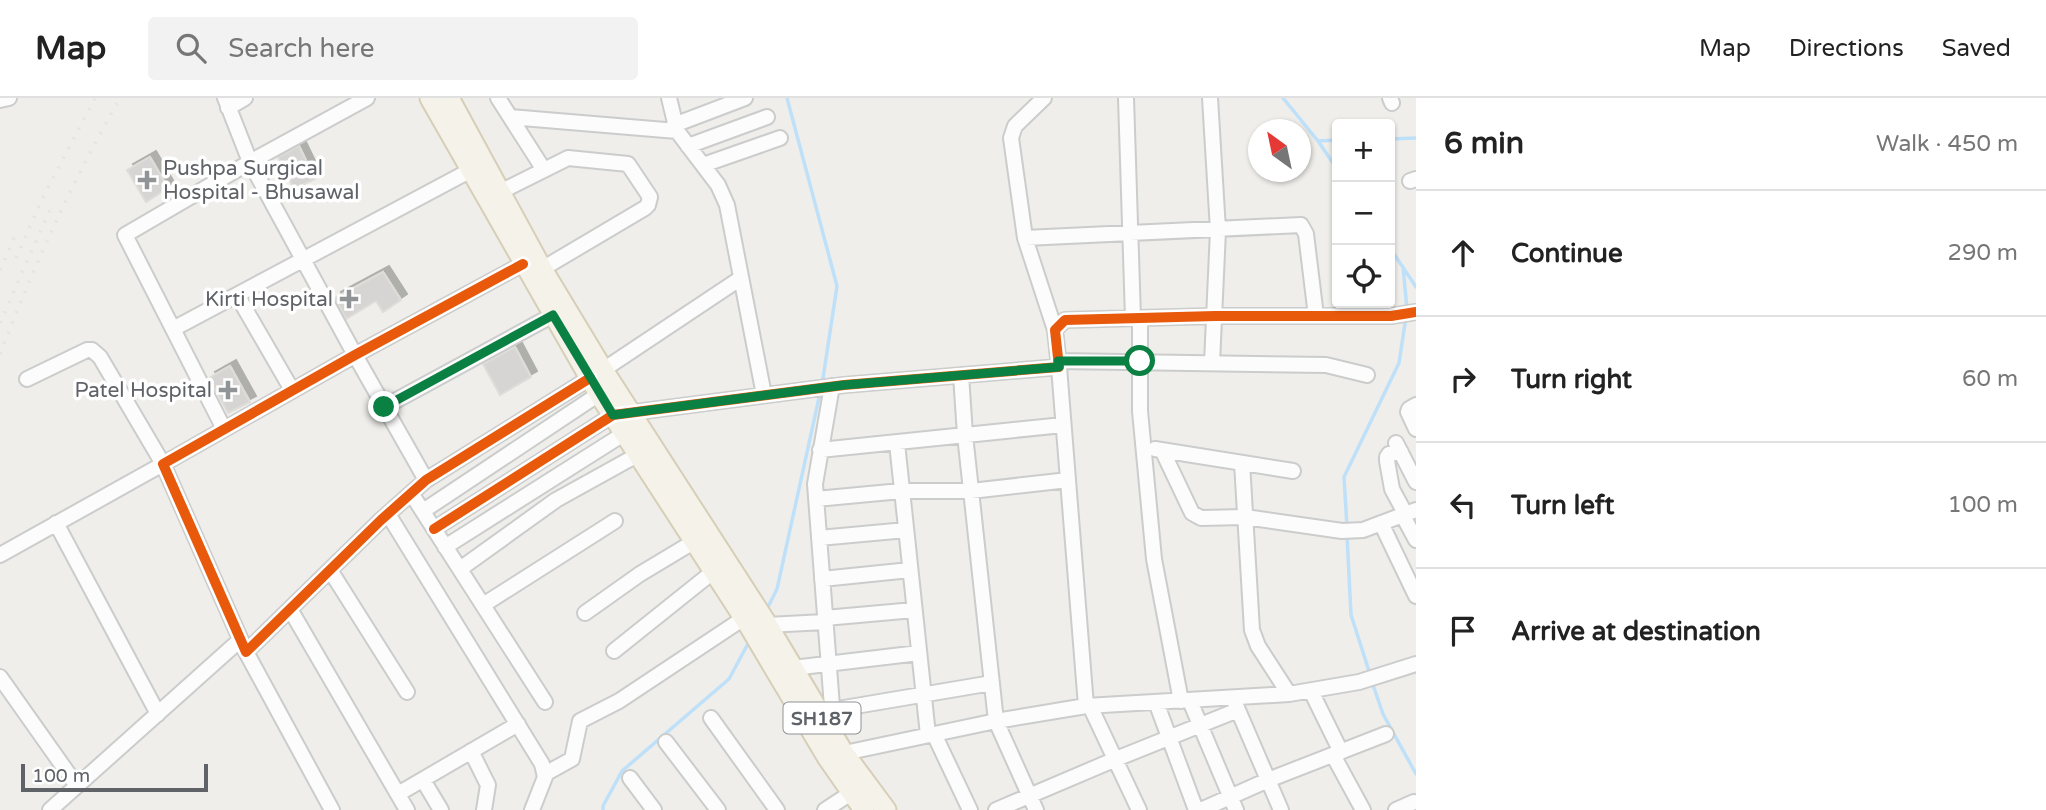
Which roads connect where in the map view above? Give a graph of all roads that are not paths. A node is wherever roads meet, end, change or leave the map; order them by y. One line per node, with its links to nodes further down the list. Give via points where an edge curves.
1 (9, 98): 12 (street)
2 (245, 98): 13 (street)
3 (367, 98): 14 (street)
4 (430, 98): 22 (main road, SH187)
5 (449, 98): 24 (main road, SH187)
6 (498, 98): 15 (street)
7 (670, 98): 17 (street)
8 (745, 98): 17 (street)
9 (1044, 98): 27 (street, via 1012,131)
10 (1126, 98): 26 (street)
11 (1210, 98): 25 (street)
12 (0, 100)
13 (226, 103): 20 (street)
14 (344, 103): 20 (street)
15 (510, 117): 17 (street); 23 (street)
16 (767, 117): 19 (street)
17 (676, 128): 19 (street)
18 (780, 138): 21 (street)
19 (688, 146): 21 (street)
20 (250, 162): 28 (street); 37 (street, via 125,236)
21 (703, 165): 30 (street, via 727,205)
22 (471, 170): 28 (street); 29 (main road, SH187)
23 (544, 170): 24 (street); 29 (street, via 568,158 622,163 631,167 650,201 645,208)
24 (500, 192): 29 (main road, SH187)
25 (1218, 230): 26 (street); 34 (street); 35 (street, via 1301,225 1307,234)
26 (1131, 234): 27 (street); 36 (street)
27 (1026, 238): 38 (street)
28 (304, 260): 31 (street); 39 (street)
29 (533, 266): 33 (main road, SH187); 39 (street); 46 (main road, SH187)
30 (741, 278): 46 (street); 49 (street)
31 (237, 295): 37 (street); 48 (street)
32 (1416, 312): 35 (street)
33 (553, 315): 46 (main road, SH187); 51 (street)
34 (1214, 316): 35 (street); 36 (street); 41 (street)
35 (1315, 316)
36 (1137, 318): 38 (street, via 1065,320); 40 (street)
37 (173, 329): 54 (street)
38 (1055, 330): 42 (street)
39 (355, 355): 48 (street); 51 (street)
40 (1140, 361): 41 (street); 42 (street); 59 (street)
41 (1212, 363): 43 (street, via 1326,365)
42 (1058, 364): 44 (street); 53 (street)
43 (1367, 374)
44 (961, 375): 47 (street); 57 (street)
45 (27, 379): 64 (street, via 87,349 96,353)
46 (598, 381): 52 (main road, SH187); 66 (street); 73 (street)
47 (832, 386): 49 (street); 60 (street)
48 (292, 390): 54 (street)
49 (764, 395): 52 (street)
50 (1416, 405): 55 (street, via 1408,412)
51 (384, 407): 66 (street)
52 (622, 413): 56 (main road, SH187); 80 (street); 98 (main road, SH187)
53 (1063, 425): 57 (street); 67 (street)
54 (224, 429): 64 (street)
55 (1416, 429)
56 (625, 433): 62 (main road, SH187); 85 (street)
57 (965, 435): 58 (street); 70 (street)
58 (897, 443): 60 (street); 69 (street)
59 (1144, 447): 61 (street); 111 (street, via 1154,559)
60 (820, 450): 72 (street)
61 (1162, 450): 63 (street); 76 (street, via 1194,516)
62 (639, 454): 84 (main road, SH187); 87 (street, via 556,500)
63 (1242, 463): 65 (street); 76 (street)
64 (163, 464): 78 (street); 99 (street)
65 (1293, 471)
66 (426, 480): 71 (street)
67 (1068, 480): 70 (street); 115 (street)
68 (1416, 482): 75 (street, via 1398,448 1387,461 1392,489)
69 (901, 491): 70 (street); 72 (street); 81 (street)
70 (971, 491): 106 (street)
71 (411, 493): 73 (street); 74 (street)
72 (816, 499): 82 (street)
73 (423, 511): 80 (street)
74 (388, 514): 88 (street); 120 (street)
75 (1408, 514): 79 (street); 83 (street)
76 (1245, 517): 79 (street, via 1342,531); 110 (street, via 1252,630)
77 (615, 521): 93 (street)
78 (56, 523): 86 (street); 117 (street)
79 (1381, 523): 92 (street)
80 (434, 528): 85 (street)
81 (906, 530): 82 (street); 89 (street)
82 (819, 537): 91 (street)
83 (1416, 540)
84 (695, 541): 90 (main road, SH187); 96 (street)
85 (445, 547): 87 (street)
86 (0, 555)
87 (460, 569): 93 (street)
88 (330, 570): 94 (street); 108 (street)
89 (910, 570): 91 (street); 95 (street)
90 (714, 571): 98 (main road, SH187); 100 (street)
91 (822, 579): 97 (street)
92 (1416, 596)
93 (483, 605): 112 (street)
94 (290, 609): 99 (street); 136 (street)
95 (914, 610): 97 (street); 101 (street)
96 (585, 612)
97 (825, 620): 98 (street); 102 (street)
98 (756, 622): 104 (main road, SH187); 126 (main road, SH187); 130 (street, via 580,721 572,759)
99 (243, 646): 117 (street); 141 (street)
100 (614, 651)
101 (919, 653): 102 (street); 109 (street)
102 (829, 663): 104 (street); 116 (street)
103 (1415, 667): 107 (street)
104 (793, 668): 126 (main road, SH187)
105 (0, 677): 134 (street)
106 (992, 683): 109 (street); 119 (street)
107 (1311, 691): 110 (street); 128 (street)
108 (408, 692)
109 (923, 694): 116 (street); 122 (street)
110 (1289, 694): 114 (street)
111 (1186, 701): 113 (street); 114 (street); 121 (street)
112 (545, 702)
113 (1156, 702): 115 (street); 124 (street)
114 (1235, 704): 121 (street); 133 (street)
115 (1088, 706): 119 (street); 129 (street)
116 (832, 710): 126 (street)
117 (158, 714): 134 (street)
118 (711, 718): 148 (street)
119 (996, 720): 122 (street); 137 (street)
120 (518, 724): 127 (street); 130 (street)
121 (1200, 724): 124 (street); 139 (street)
122 (931, 734): 126 (street); 152 (street)
123 (1386, 734): 128 (street)
124 (1169, 737): 129 (street); 156 (street)
125 (666, 742): 147 (street)
126 (834, 749): 135 (main road, SH187); 151 (main road, SH187)
127 (471, 751): 132 (street); 144 (street, via 488,783)
128 (1337, 753): 133 (street); 158 (street)
129 (1116, 759): 137 (street); 155 (street)
130 (545, 774): 145 (street)
131 (630, 778): 146 (street)
132 (423, 780): 136 (street); 143 (street)
133 (1268, 780): 139 (street); 157 (street)
134 (77, 786): 140 (street)
135 (851, 793): 149 (street); 150 (main road, SH187)
136 (398, 794): 142 (street)
137 (1030, 794): 153 (street); 154 (street)
138 (1414, 802): 159 (street)
139 (1233, 803): 156 (street)
140 (50, 810)
141 (332, 810)
142 (407, 810)
143 (441, 810)
144 (484, 810)
145 (532, 810)
146 (654, 810)
147 (718, 810)
148 (777, 810)
149 (825, 810)
150 (864, 810)
151 (886, 810)
152 (971, 810)
153 (996, 810)
154 (1036, 810)
155 (1139, 810)
156 (1199, 810)
157 (1281, 810)
158 (1363, 810)
159 (1396, 810)

